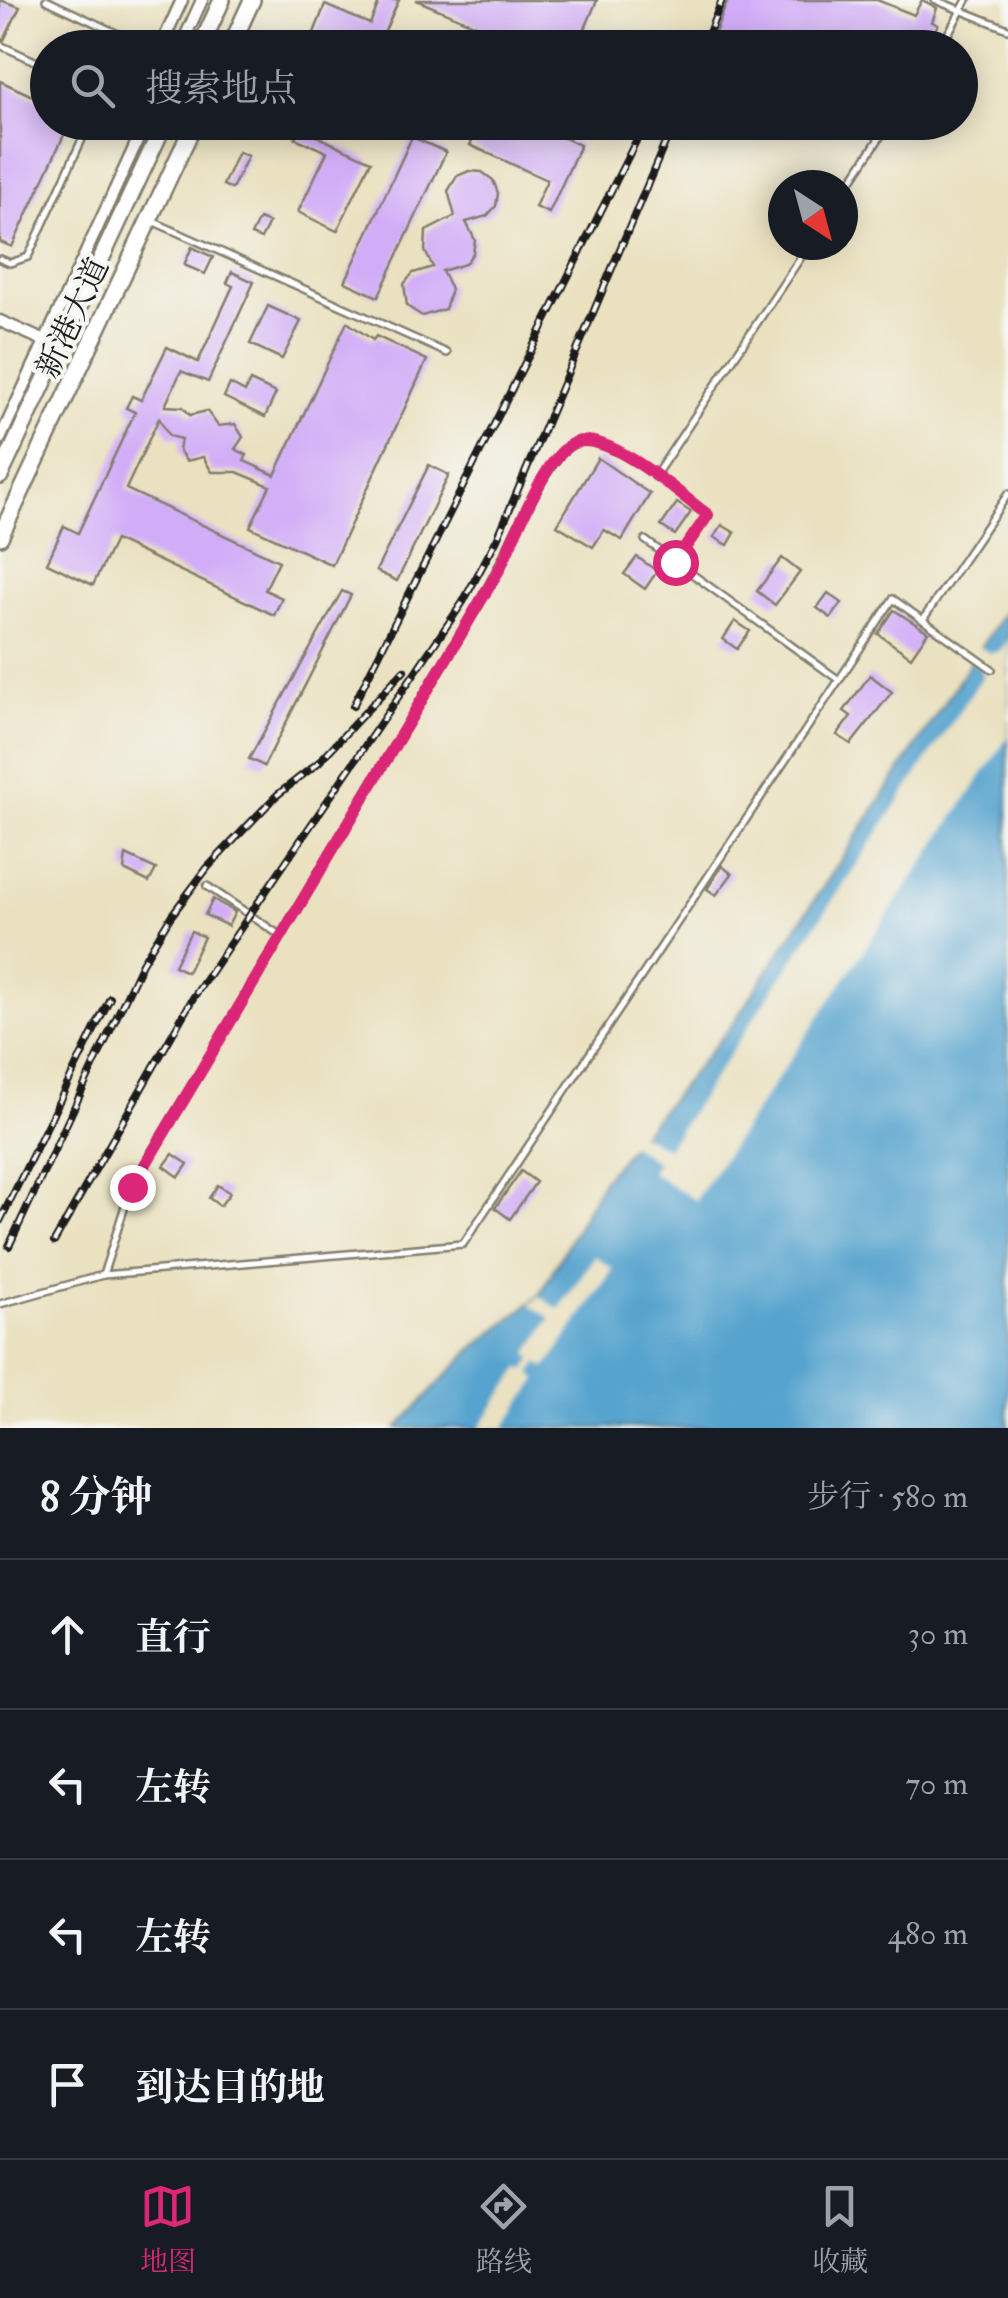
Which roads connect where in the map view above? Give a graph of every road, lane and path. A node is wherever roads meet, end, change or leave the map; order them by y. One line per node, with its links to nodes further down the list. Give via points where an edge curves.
1 (46, 0): 10 (lane)
2 (182, 0): 11 (street)
3 (202, 0): 12 (street)
4 (222, 0): 13 (main road)
5 (252, 0): 14 (main road)
6 (936, 0): 8 (lane)
7 (967, 0): 8 (lane)
8 (964, 12): 9 (lane); 15 (lane)
9 (1008, 29)
10 (110, 30)
11 (168, 30)
12 (186, 30)
13 (208, 30)
14 (238, 30)
15 (952, 30)
16 (0, 45): 17 (lane)
17 (30, 58)
18 (82, 140): 25 (lane, via 28,257 10,264)
19 (138, 140): 28 (street)
20 (157, 140): 31 (main road, 新港大道)
21 (188, 140): 24 (main road, 新港大道)
22 (878, 140): 23 (lane)
23 (858, 170)
24 (150, 220): 29 (lane); 34 (main road, 新港大道)
25 (0, 258)
26 (798, 260): 32 (lane)
27 (0, 320): 28 (street)
28 (44, 341): 30 (street)
29 (447, 353)
30 (0, 439)
31 (0, 476)
32 (655, 476): 36 (lane, via 708,515); 41 (lane, via 594,440 572,443 552,463 499,570)
33 (1008, 494): 37 (lane)
34 (0, 537)
35 (645, 540): 36 (lane)
36 (675, 562): 39 (lane)
37 (924, 618): 38 (lane); 39 (lane, via 894,599)
38 (992, 669)
39 (839, 680): 42 (lane, via 463,1244)
40 (208, 886): 41 (lane)
41 (281, 936): 42 (lane, via 132,1187)
42 (104, 1274): 43 (lane)
43 (0, 1304)

